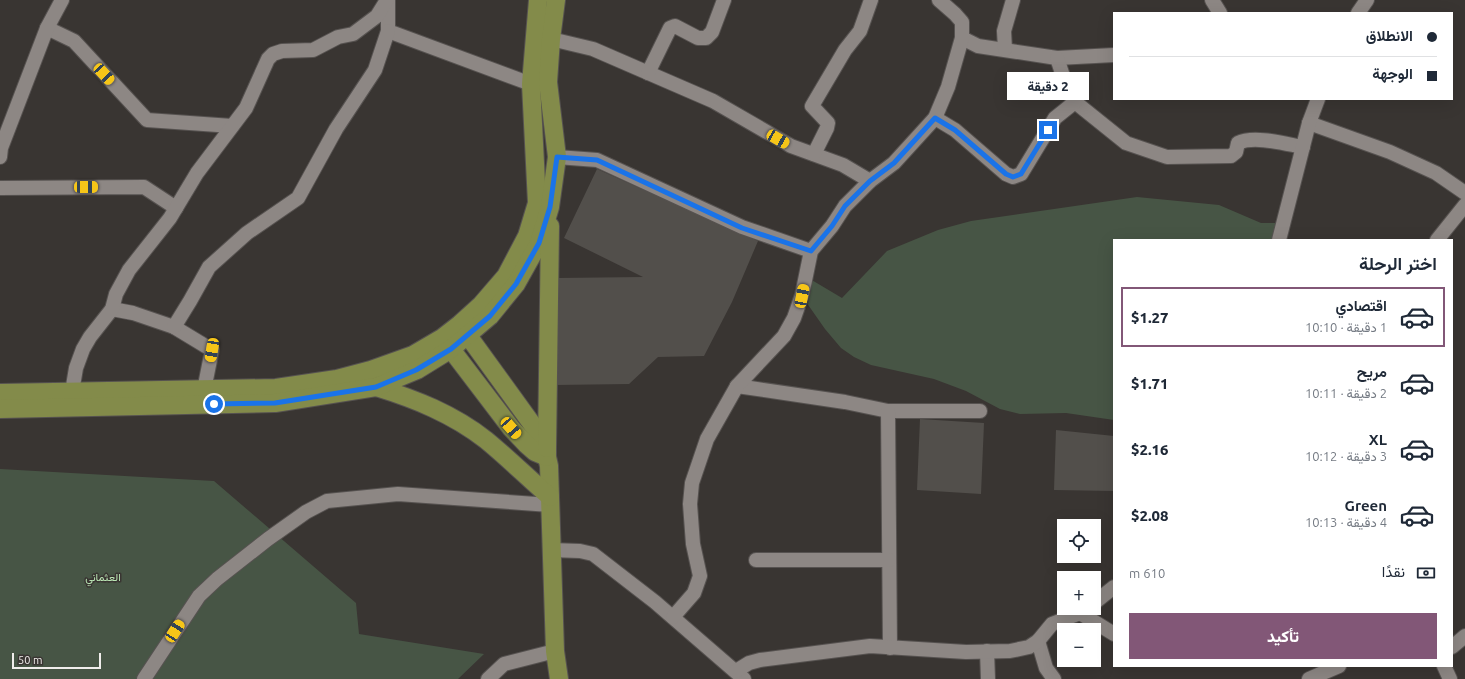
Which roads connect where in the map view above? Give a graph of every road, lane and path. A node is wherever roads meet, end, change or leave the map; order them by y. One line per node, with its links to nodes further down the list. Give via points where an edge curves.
1 (62, 0): 13 (street)
2 (388, 0): 14 (street); 26 (street, via 377,16 354,34 338,36 314,50 282,51 273,54 268,59 246,108)
3 (538, 0): 21 (main road)
4 (556, 0): 16 (main road)
5 (724, 0): 20 (street, via 712,32 706,38 698,38 675,26 670,28)
6 (871, 0): 28 (street, via 860,31 845,50 812,106 828,123)
7 (939, 0): 15 (street, via 962,22)
8 (1013, 0): 17 (street, via 1004,31)
9 (1212, 0): 11 (street)
10 (1367, 0): 12 (street)
11 (1219, 12)
12 (1359, 12)
13 (48, 28): 26 (street, via 74,41 147,120); 29 (street)
14 (388, 31): 21 (street); 41 (street, via 375,70 336,129 298,198 247,233 209,267)
15 (962, 38): 17 (street, via 978,46); 24 (street, via 948,87)
16 (551, 39): 20 (street, via 593,49); 30 (main road, via 548,82)
17 (1004, 50): 19 (street)
18 (1113, 55): 19 (street)
19 (1057, 58): 23 (street, via 1068,91)
20 (648, 73): 28 (street, via 713,101 790,146)
21 (531, 84): 42 (main road, via 537,203 527,236 506,276)
22 (1318, 100): 25 (street)
23 (1075, 102): 24 (street, via 1055,118 1021,174 1013,177 1006,174 955,130); 27 (street, via 1126,143 1167,157 1231,156 1236,152 1238,143 1243,141 1269,140)
24 (935, 118): 31 (street, via 894,163)
25 (1309, 123): 27 (street); 33 (street, via 1390,152 1436,173)
26 (232, 126): 36 (street, via 197,173)
27 (1303, 147): 37 (street)
28 (814, 154): 31 (street, via 843,165)
29 (0, 157)
30 (557, 157): 35 (main road); 39 (street, via 597,160 742,228)
31 (870, 181): 39 (street, via 845,206)
32 (0, 188): 36 (street, via 144,187)
33 (1465, 193)
34 (1465, 205): 38 (street)
35 (550, 207): 42 (main road, via 539,243 516,284 490,316); 52 (main road)
36 (176, 208): 40 (street, via 129,270 116,294)
37 (1279, 239)
38 (1438, 239)
39 (811, 251): 44 (street, via 802,296 794,318 784,336)
40 (112, 309): 41 (street, via 133,313); 47 (street, via 83,349 76,368)
41 (174, 327): 46 (street, via 212,350)
42 (464, 330): 43 (main road); 52 (main road, via 537,431)
43 (446, 343): 45 (main road, via 416,370); 46 (main road, via 371,370 337,379 276,388); 52 (main road, via 511,428 535,452)
44 (737, 386): 50 (street); 61 (street, via 707,439 692,483 690,504 700,576 694,593)
45 (376, 387): 49 (main road, via 275,403); 53 (main road, via 405,396 460,422 485,440)
46 (204, 390): 47 (main road)
47 (72, 392): 48 (main road)
48 (0, 393)
49 (0, 409)
50 (888, 411): 51 (street); 56 (street)
51 (980, 411)
52 (547, 453): 53 (main road)
53 (550, 501): 54 (main road); 74 (street, via 398,494 327,501 268,539 199,596)
54 (551, 550): 61 (street, via 594,554); 67 (main road)
55 (756, 560): 56 (street)
56 (889, 560): 66 (street)
57 (1113, 588): 58 (street)
58 (1101, 597)
59 (1073, 615): 64 (street, via 1052,624)
60 (1090, 615): 62 (street)
61 (673, 617): 72 (street)
62 (1113, 633)
63 (1465, 636): 65 (street)
64 (1038, 641): 68 (street, via 1029,647 1010,651); 73 (street)
65 (1453, 646)
66 (890, 648): 68 (street); 72 (street, via 870,646 760,660 749,663)
67 (556, 651): 75 (street, via 504,664); 76 (main road)
68 (987, 651): 77 (street)
69 (1335, 667): 71 (street)
70 (1444, 667): 78 (street)
71 (1310, 674)
72 (740, 675)
73 (1046, 675)
74 (144, 679)
75 (488, 679)
76 (559, 679)
77 (988, 679)
78 (1450, 679)

